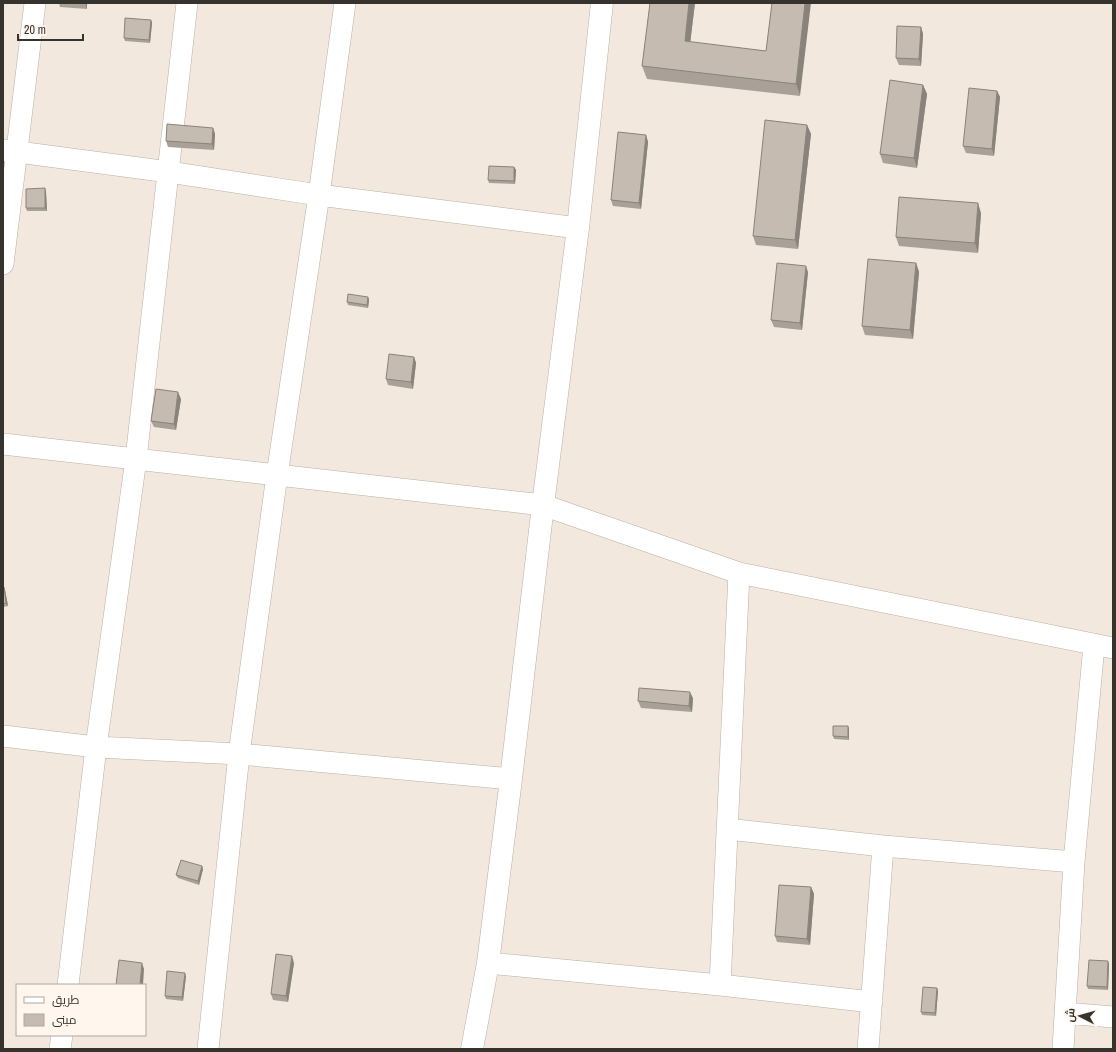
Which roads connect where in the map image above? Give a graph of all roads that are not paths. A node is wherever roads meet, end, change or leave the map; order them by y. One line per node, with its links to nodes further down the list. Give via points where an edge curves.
1 (35, 3): 5 (street)
2 (187, 3): 6 (street)
3 (345, 3): 7 (street)
4 (602, 3): 8 (street)
5 (10, 151): 6 (street); 9 (street)
6 (169, 172): 7 (street); 11 (street)
7 (319, 195): 8 (street); 12 (street)
8 (578, 228): 13 (street)
9 (3, 264)
10 (3, 444): 11 (street)
11 (136, 459): 12 (street); 17 (street)
12 (277, 475): 13 (street); 18 (street)
13 (543, 504): 14 (street); 19 (street)
14 (739, 573): 15 (street); 20 (street)
15 (1104, 647): 22 (street)
16 (3, 736): 17 (street)
17 (96, 747): 18 (street); 24 (street)
18 (239, 754): 19 (street); 31 (street)
19 (511, 779): 23 (street)
20 (727, 829): 21 (street); 25 (street)
21 (884, 846): 22 (street); 26 (street)
22 (1074, 862): 27 (street)
23 (488, 964): 25 (street); 32 (street)
24 (68, 984)
25 (720, 985): 26 (street)
26 (872, 1002): 33 (street)
27 (1065, 1013): 28 (street); 34 (street)
28 (1113, 1017)
29 (62, 1036): 30 (street)
30 (60, 1049)
31 (208, 1049)
32 (472, 1049)
33 (868, 1049)
34 (1063, 1049)

